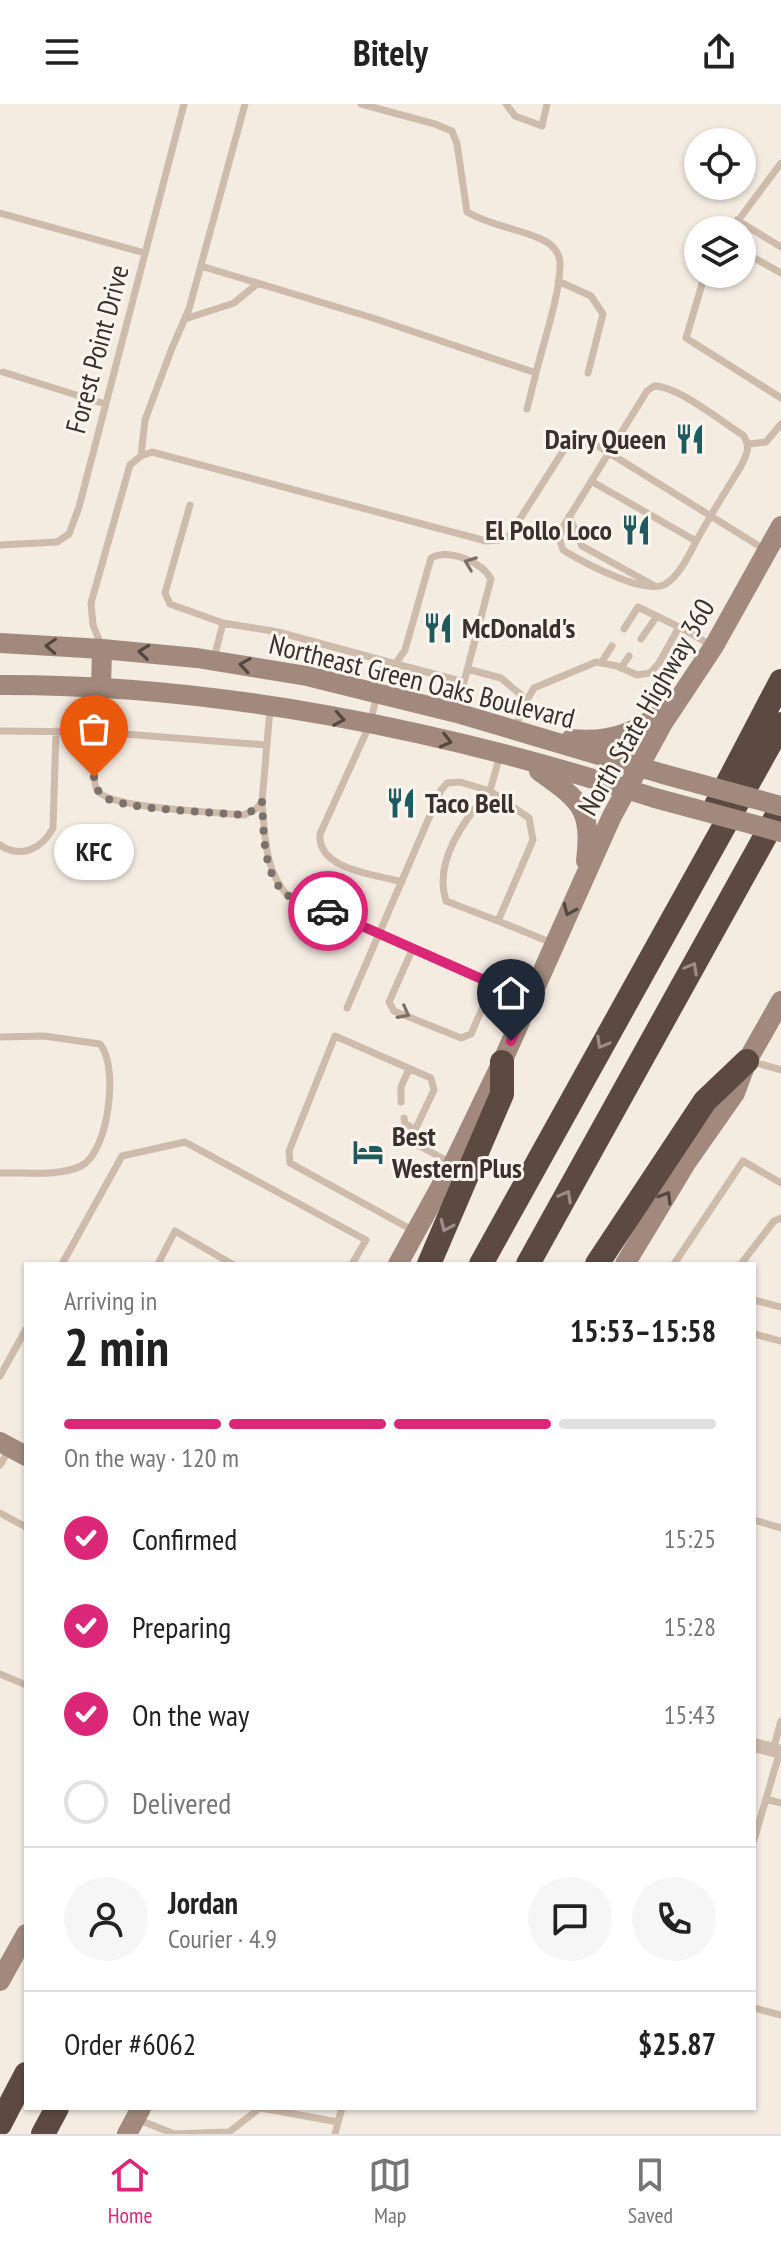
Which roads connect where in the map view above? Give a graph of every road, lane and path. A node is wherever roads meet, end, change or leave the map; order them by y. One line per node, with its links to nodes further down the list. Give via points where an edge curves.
1 (184, 104): 11 (lane, Forest Point Drive)
2 (245, 104): 13 (lane)
3 (361, 104): 15 (lane, via 452,131 467,212 555,248 561,261)
4 (506, 104): 5 (lane, via 515,116 542,126)
5 (547, 104)
6 (781, 163): 8 (lane)
7 (0, 213): 11 (lane)
8 (740, 216)
9 (756, 232): 10 (lane)
10 (781, 247)
11 (145, 253): 23 (lane, Forest Point Drive)
12 (756, 259): 14 (lane)
13 (201, 266): 16 (lane); 18 (lane)
14 (781, 273)
15 (558, 281): 20 (lane); 21 (lane, via 591,296 601,307 602,323)
16 (257, 284): 18 (lane, via 234,303); 20 (lane)
17 (701, 288): 22 (lane, via 686,338)
18 (185, 319): 28 (lane, via 145,420)
19 (3, 372): 23 (lane)
20 (536, 373): 24 (lane)
21 (588, 373)
22 (781, 398)
23 (105, 404): 35 (lane, Forest Point Drive, via 69,534 57,542)
24 (527, 409)
25 (781, 424): 26 (lane, via 766,442)
26 (749, 444): 27 (lane, via 680,396 654,386); 31 (lane)
27 (609, 452): 28 (lane, via 584,442 567,445 516,528 509,536 486,541 166,454); 29 (lane); 31 (lane)
28 (141, 456): 46 (lane, via 130,465 91,603)
29 (591, 481): 32 (lane); 34 (lane)
30 (190, 505): 39 (lane, via 165,593 170,604)
31 (710, 515): 34 (lane); 36 (lane)
32 (569, 516): 37 (lane, via 582,546); 37 (lane, via 559,538 563,550 583,563)
33 (781, 526): 36 (main road, North State Highway 360)
34 (696, 541): 37 (lane, via 667,583)
35 (0, 545)
36 (767, 550): 45 (main road, North State Highway 360)
37 (657, 587)
38 (657, 616): 40 (lane); 41 (lane, via 638,607); 42 (lane)
39 (223, 623): 48 (lane); 49 (lane)
40 (679, 627): 45 (lane); 52 (lane, via 650,673 637,675)
41 (624, 629)
42 (641, 639)
43 (0, 643): 46 (main road, Northeast Green Oaks Boulevard, one-way to 43)
44 (612, 646): 51 (lane)
45 (714, 646): 56 (main road, North State Highway 360)
46 (102, 649): 48 (main road, Northeast Green Oaks Boulevard, one-way to 46); 58 (main road)
47 (629, 656): 52 (lane)
48 (213, 660): 59 (main road, Northeast Green Oaks Boulevard, one-way to 48)
49 (385, 661): 50 (lane); 59 (lane)
50 (396, 663): 53 (lane, one-way to 50, via 491,579 483,567 442,554 426,567 405,650); 55 (lane)
51 (601, 663): 52 (lane); 60 (lane, via 534,688)
52 (621, 668)
53 (467, 669): 55 (lane); 60 (lane, via 501,678)
54 (781, 681): 86 (highway, via 653,926)
55 (464, 682): 62 (lane)
56 (692, 683): 68 (main road, via 654,719 605,740); 73 (main road, North State Highway 360)
57 (0, 685): 58 (main road, Northeast Green Oaks Boulevard)
58 (101, 688): 61 (main road, Northeast Green Oaks Boulevard); 67 (lane)
59 (376, 692): 62 (main road, Northeast Green Oaks Boulevard); 63 (lane)
60 (527, 700): 68 (lane)
61 (270, 706): 63 (main road, Northeast Green Oaks Boulevard, one-way to 63); 70 (lane)
62 (457, 713): 68 (main road, Northeast Green Oaks Boulevard)
63 (370, 724): 71 (main road, Northeast Green Oaks Boulevard, one-way to 71); 81 (lane, via 319,845 326,856 345,866)
64 (781, 724): 86 (highway)
65 (0, 731): 66 (lane); 69 (lane)
66 (56, 731): 67 (lane); 79 (lane, via 53,828 38,848 25,852)
67 (98, 732): 70 (lane); 76 (lane, via 94,777 104,797 244,815)
68 (524, 732): 73 (main road, Northeast Green Oaks Boulevard)
69 (0, 740)
70 (267, 745): 76 (lane)
71 (500, 754): 72 (main road, Northeast Green Oaks Boulevard); 75 (lane)
72 (526, 762): 74 (main road, Northeast Green Oaks Boulevard); 80 (main road, via 571,793 583,810 588,824)
73 (637, 767): 74 (main road, North State Highway 360); 77 (main road, Northeast Green Oaks Boulevard, bridge)
74 (626, 789): 78 (main road, Northeast Green Oaks Boulevard, bridge); 80 (main road, North State Highway 360)
75 (490, 791): 81 (lane, via 447,783); 82 (lane, via 529,818 533,840); 82 (lane, via 456,840 444,866 442,888 446,901)
76 (262, 802): 83 (lane, via 271,870 282,890)
77 (781, 807): 112 (highway, one-way to 77)
78 (781, 832)
79 (0, 845)
80 (585, 874): 84 (main road, North State Highway 360, one-way to 84)
81 (402, 882): 83 (lane)
82 (498, 921): 84 (lane)
83 (380, 933): 85 (lane); 90 (lane)
84 (554, 943): 88 (main road, North State Highway 360)
85 (413, 948): 87 (lane); 87 (lane, one-way to 87, via 389,1002 394,1011 461,1038 471,1034)
86 (640, 975): 111 (highway, one-way to 111)
87 (493, 984): 88 (lane)
88 (529, 1000): 94 (main road, North State Highway 360)
89 (781, 1001): 91 (main road)
90 (347, 1008)
91 (774, 1027): 93 (main road)
92 (0, 1037): 101 (lane, via 44,1036 100,1044 110,1071 102,1133 83,1165 63,1171)
93 (747, 1061): 96 (lane); 113 (highway, via 705,1101); 114 (main road, one-way to 93, via 735,1093)
94 (502, 1062): 100 (main road, North State Highway 360); 110 (highway, one-way to 110, via 502,1094)
95 (409, 1069): 97 (lane); 99 (lane, via 431,1078 434,1090); 104 (lane, via 335,1036 289,1151 290,1163)
96 (781, 1070)
97 (401, 1102)
98 (404, 1118): 99 (lane)
99 (415, 1130): 100 (lane, via 416,1144)
100 (453, 1164): 104 (main road, North State Highway 360)
101 (0, 1173)
102 (781, 1183): 115 (lane, via 743,1161)
103 (781, 1218): 116 (lane)
104 (416, 1232): 109 (main road, North State Highway 360)
105 (63, 1262): 108 (lane, via 122,1156 185,1142 366,1240)
106 (159, 1262): 107 (lane, via 175,1231)
107 (229, 1262)
108 (353, 1262)
109 (399, 1262)
110 (430, 1262)
111 (482, 1262)
112 (529, 1262)
113 (598, 1262)
114 (628, 1262)
115 (675, 1262)
116 (743, 1262)
117 (756, 1301): 118 (lane)
118 (781, 1307)
119 (24, 1333): 122 (lane)
120 (756, 1335): 121 (lane)
121 (781, 1341)
122 (0, 1376)
123 (0, 1513): 125 (lane)
124 (756, 1521): 126 (lane)
125 (24, 1526)
126 (781, 1528)
127 (0, 1674): 128 (lane)
128 (24, 1684)
129 (781, 1721): 131 (lane)
130 (756, 1746): 131 (street)
131 (778, 1751): 132 (lane)
132 (766, 1799): 133 (lane); 134 (lane)
133 (781, 1803)
134 (756, 1833)
135 (24, 1938): 136 (main road)
136 (0, 1981)
137 (756, 2009): 138 (lane)
138 (781, 2015)
139 (24, 2078): 146 (highway)
140 (56, 2110): 147 (highway)
141 (257, 2110): 144 (lane, via 229,2132 174,2134)
142 (271, 2110): 145 (lane)
143 (341, 2110): 145 (lane)
144 (135, 2120)
145 (338, 2122): 148 (lane)
146 (0, 2124)
147 (43, 2134)
148 (335, 2134)

